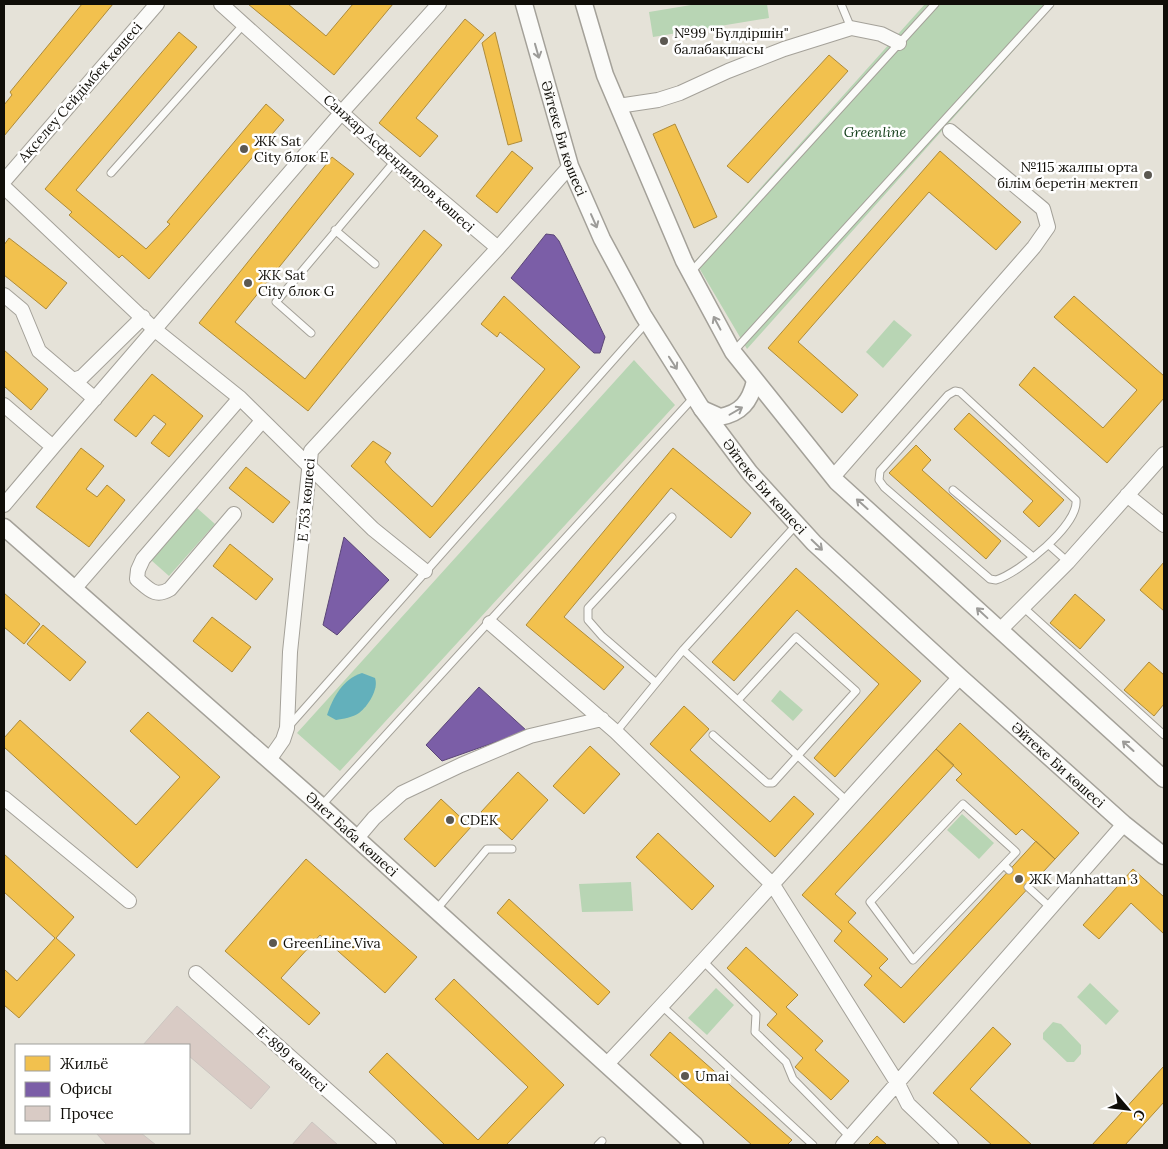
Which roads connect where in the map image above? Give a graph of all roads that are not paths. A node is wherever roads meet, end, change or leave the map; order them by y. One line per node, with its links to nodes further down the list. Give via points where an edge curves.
1 (157, 4): 19 (street, Ақселеу Сейдімбек көшесі)
2 (221, 4): 10 (street, Санжар Асфендияров көшесі)
3 (439, 4): 14 (street)
4 (539, 4): 9 (street)
5 (841, 4): 11 (lane)
6 (935, 4): 12 (lane)
7 (1050, 4): 30 (lane)
8 (582, 6): 13 (street)
9 (525, 10): 17 (street, Әйтеке Би көшесі, one-way to 17)
10 (244, 24): 14 (street, Санжар Асфендияров көшесі); 18 (lane)
11 (851, 28): 12 (street, via 881,34); 13 (street, via 784,49 680,93)
12 (899, 43): 24 (lane)
13 (618, 106): 24 (street)
14 (342, 112): 16 (street, Санжар Асфендияров көшесі); 28 (street)
15 (950, 131): 41 (street, via 1043,209 1048,227)
16 (395, 161): 21 (lane); 22 (street, Санжар Асфендияров көшесі)
17 (570, 166): 22 (street); 27 (street, Әйтеке Би көшесі, one-way to 27, via 602,239)
18 (110, 173)
19 (4, 181)
20 (4, 188): 26 (street)
21 (335, 230): 23 (lane); 29 (lane, via 276,302)
22 (498, 248): 40 (street, Е 753 көшесі, via 311,451)
23 (376, 264)
24 (690, 273): 30 (street, one-way to 24)
25 (4, 295): 31 (street, via 22,310 39,351)
26 (143, 317): 28 (street); 31 (street, via 82,377)
27 (647, 322): 35 (street, Әйтеке Би көшесі, one-way to 35); 53 (lane)
28 (154, 329): 33 (street); 34 (street)
29 (311, 332)
30 (733, 352): 32 (street)
31 (73, 380): 34 (street)
32 (755, 381): 35 (street, one-way to 32, via 720,417 740,410 746,404); 41 (street)
33 (240, 398): 37 (street); 54 (street)
34 (94, 399): 38 (street)
35 (698, 403): 47 (street, Әйтеке Би көшесі, via 750,473); 56 (lane)
36 (4, 405): 38 (street)
37 (262, 421): 40 (street); 45 (street, via 143,559 137,579 153,593 161,594 170,589)
38 (53, 447): 44 (street)
39 (1164, 454): 43 (street)
40 (308, 467): 53 (street, via 373,529); 63 (street, Е 753 көшесі, via 290,652)
41 (833, 477): 57 (street, one-way to 41)
42 (953, 490): 51 (lane)
43 (1128, 495): 48 (street); 52 (street)
44 (4, 505)
45 (234, 514)
46 (672, 517): 60 (lane, via 588,608 588,620 602,636)
47 (797, 524): 58 (lane); 59 (street, Әйтеке Би көшесі, one-way to 59)
48 (1164, 525)
49 (4, 527): 54 (street, Әнет Баба көшесі)
50 (1049, 545): 51 (lane); 51 (lane, via 1073,513 1076,500 960,392 948,395 880,471 879,480 990,579 1002,578); 52 (lane)
51 (1032, 557)
52 (1068, 562): 55 (street)
53 (425, 571): 63 (lane)
54 (74, 589): 68 (street, Әнет Баба көшесі)
55 (1023, 607): 57 (street); 66 (lane)
56 (490, 623): 62 (street); 72 (lane)
57 (1000, 630): 69 (street, one-way to 57)
58 (683, 650): 60 (lane); 61 (lane)
59 (960, 677): 71 (street); 73 (street, Әйтеке Би көшесі)
60 (655, 682): 64 (lane)
61 (738, 700): 67 (lane); 67 (lane, via 796,637 856,691)
62 (602, 719): 64 (street); 74 (street, via 530,736 402,793)
63 (287, 728): 68 (street, Е 753 көшесі)
64 (616, 732): 78 (street)
65 (713, 735): 67 (lane, via 767,783 776,781)
66 (1164, 735)
67 (798, 754): 71 (lane)
68 (269, 760): 72 (street, Әнет Баба көшесі)
69 (1164, 779)
70 (4, 798): 80 (street)
71 (847, 801): 78 (street)
72 (321, 806): 74 (street, Әнет Баба көшесі)
73 (1124, 824): 76 (street, Әйтеке Би көшесі); 81 (street)
74 (357, 838): 82 (street, Әнет Баба көшесі)
75 (512, 849): 82 (lane, via 487,849)
76 (1164, 856)
77 (1007, 868): 77 (lane, via 1016,852 963,804 870,902 914,960)
78 (773, 885): 83 (street); 87 (street)
79 (1028, 887): 81 (lane)
80 (129, 901)
81 (1051, 908): 87 (street)
82 (436, 910): 86 (street, Әнет Баба көшесі)
83 (704, 962): 85 (street); 88 (lane, via 756,1014 755,1032 786,1062 793,1079)
84 (196, 973): 89 (street, Е-899 көшесі)
85 (662, 1006): 86 (street); 91 (lane)
86 (606, 1065): 90 (street, Әнет Баба көшесі)
87 (898, 1084): 88 (street); 92 (street, via 908,1104)
88 (846, 1141)
89 (389, 1145)
90 (695, 1145)
91 (813, 1145)
92 (951, 1145)

